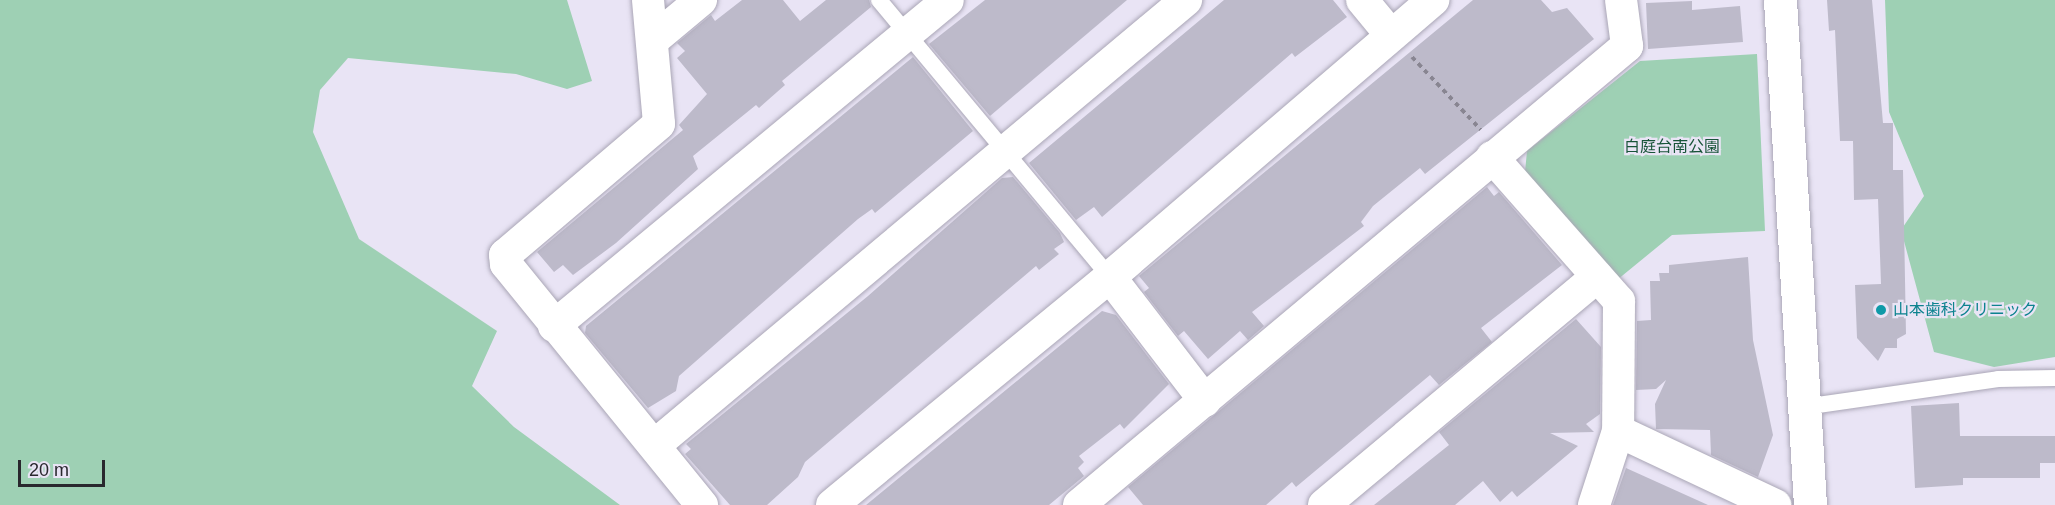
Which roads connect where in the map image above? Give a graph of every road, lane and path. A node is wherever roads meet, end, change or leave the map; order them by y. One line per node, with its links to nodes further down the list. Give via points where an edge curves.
1 (648, 0): 12 (street)
2 (701, 0): 12 (street)
3 (879, 0): 10 (lane)
4 (948, 0): 10 (street)
5 (1186, 0): 13 (street)
6 (1362, 0): 11 (street)
7 (1434, 0): 11 (street)
8 (1621, 0): 14 (street, via 1627,46)
9 (1780, 0): 20 (street)
10 (908, 34): 13 (lane); 17 (street)
11 (1391, 35): 14 (path); 16 (street)
12 (652, 41): 17 (street, via 659,124 505,255 506,264)
13 (1006, 153): 16 (lane); 22 (street)
14 (1496, 153): 15 (street); 19 (street)
15 (1597, 277): 21 (street, via 1618,301); 26 (street)
16 (1110, 278): 19 (street); 24 (street)
17 (554, 326): 22 (street)
18 (2055, 378): 20 (lane, via 1998,379)
19 (1205, 401): 25 (street)
20 (1804, 407): 29 (street)
21 (1618, 431): 27 (street); 28 (street)
22 (655, 445): 23 (street)
23 (702, 505)
24 (832, 505)
25 (1079, 505)
26 (1324, 505)
27 (1594, 505)
28 (1775, 505)
29 (1810, 505)

